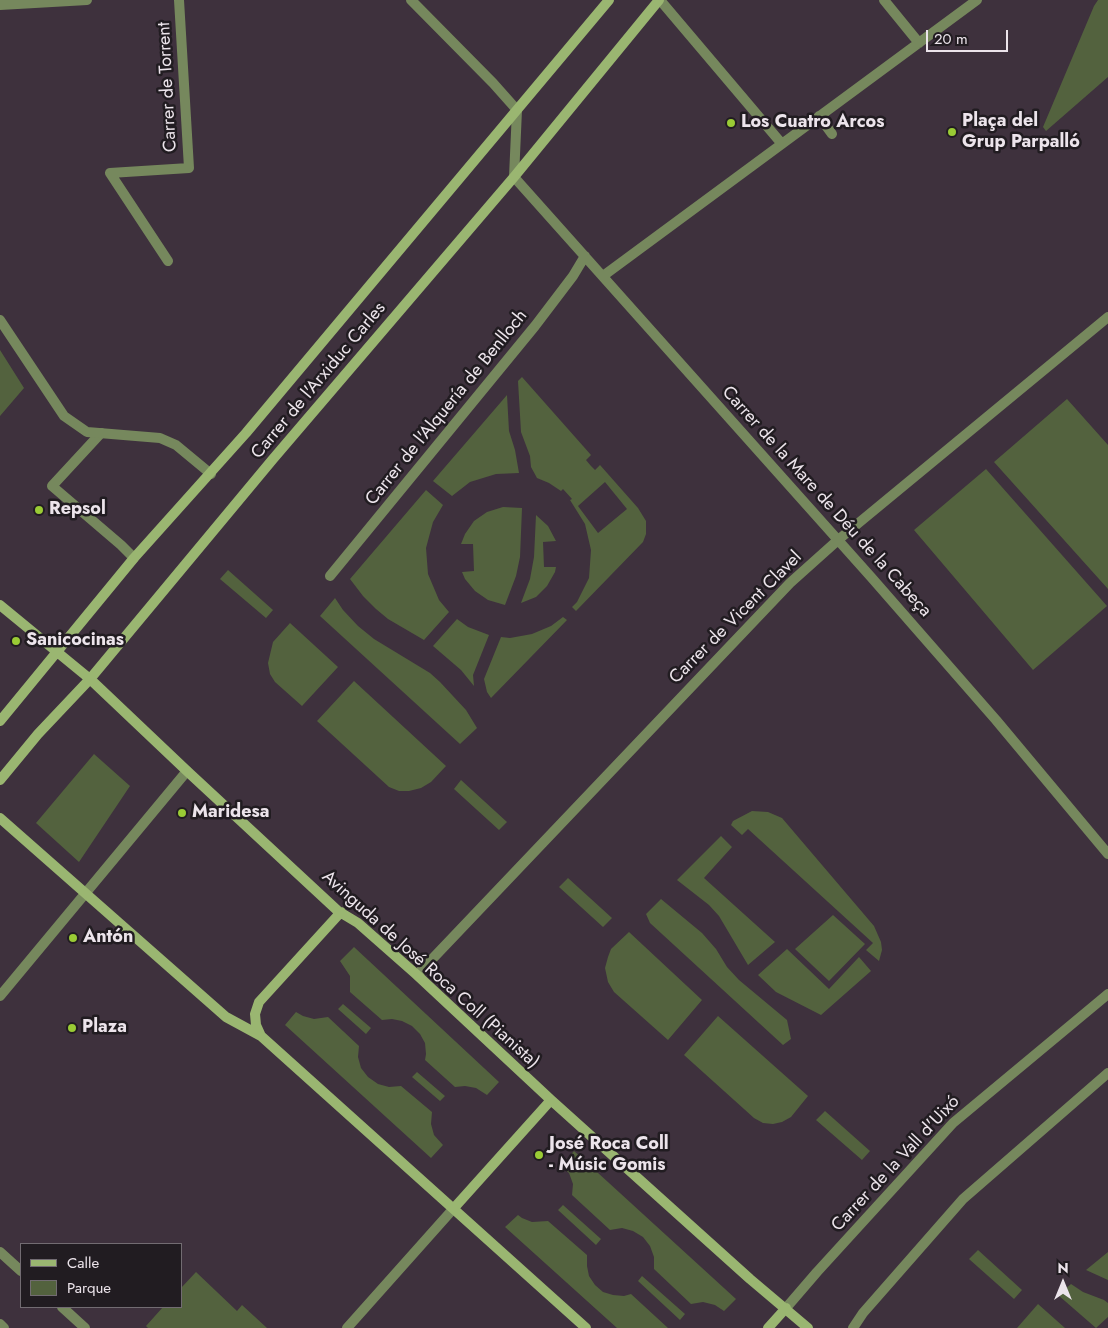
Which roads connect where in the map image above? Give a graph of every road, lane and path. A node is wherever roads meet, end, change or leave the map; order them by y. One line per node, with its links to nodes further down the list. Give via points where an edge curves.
1 (87, 0): 8 (street)
2 (179, 0): 16 (street, Carrer de Torrent, via 189,168 110,173)
3 (411, 0): 10 (street)
4 (609, 0): 10 (street, Carrer de l'Arxiduc Carles)
5 (660, 0): 13 (street); 14 (street, Carrer de l'Arxiduc Carles)
6 (884, 0): 9 (street)
7 (977, 0): 9 (street)
8 (0, 5)
9 (919, 43): 11 (street)
10 (517, 110): 14 (street); 21 (street, Carrer de l'Arxiduc Carles)
11 (819, 116): 12 (street); 13 (street)
12 (832, 134)
13 (782, 144): 17 (street)
14 (514, 177): 15 (street, Carrer de la Mare de Déu de la Cabeça); 27 (street, Carrer de l'Arxiduc Carles)
15 (585, 256): 17 (street, Carrer de la Mare de Déu de la Cabeça); 24 (street, Carrer de l'Alquería de Benlloch, via 535,326)
16 (168, 261)
17 (604, 276): 22 (street, Carrer de la Mare de Déu de la Cabeça)
18 (1108, 317): 22 (street, Carrer de Vicent Clavel)
19 (0, 320): 20 (street, via 64,416 87,432)
20 (101, 433): 21 (street, via 160,438 176,445); 23 (street, via 52,486)
21 (211, 474): 23 (street, Carrer de l'Arxiduc Carles)
22 (838, 540): 32 (street, Carrer de la Mare de Déu de la Cabeça); 35 (street, Carrer de Vicent Clavel, via 790,583)
23 (134, 558): 26 (street, Carrer de l'Arxiduc Carles)
24 (330, 576)
25 (0, 605): 26 (street, Avinguda de José Roca Coll (Pianista))
26 (57, 652): 27 (street, Avinguda de José Roca Coll (Pianista)); 28 (street, Carrer de l'Arxiduc Carles)
27 (90, 679): 29 (street, Avinguda de José Roca Coll (Pianista)); 30 (street, Carrer de l'Arxiduc Carles)
28 (0, 721)
29 (187, 771): 33 (street); 34 (street, Avinguda de José Roca Coll (Pianista))
30 (0, 780)
31 (0, 818): 33 (street)
32 (1108, 854)
33 (87, 893): 37 (street); 38 (street, via 226,1017)
34 (341, 912): 35 (street, Avinguda de José Roca Coll (Pianista)); 38 (street, via 260,1002 255,1014)
35 (417, 975): 40 (street, Avinguda de José Roca Coll (Pianista))
36 (1108, 994): 45 (street, Carrer de la Vall d'Uixó, via 954,1123)
37 (0, 996)
38 (261, 1036): 41 (street)
39 (1108, 1073): 53 (street, via 963,1200)
40 (550, 1100): 41 (street); 45 (street, Avinguda de José Roca Coll (Pianista))
41 (454, 1208): 49 (street); 50 (street)
42 (0, 1252): 43 (street)
43 (20, 1270)
44 (63, 1308): 48 (street)
45 (786, 1308): 51 (street); 52 (street, Avinguda de José Roca Coll (Pianista))
46 (0, 1324): 47 (street)
47 (4, 1328)
48 (85, 1328)
49 (346, 1328)
50 (586, 1328)
51 (768, 1328)
52 (808, 1328)
53 (852, 1328)

